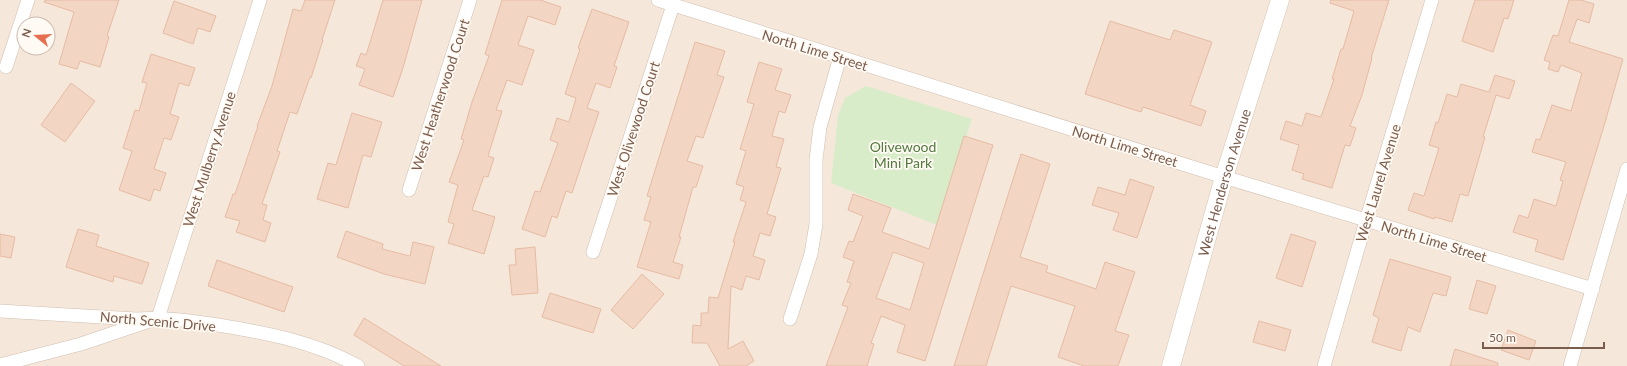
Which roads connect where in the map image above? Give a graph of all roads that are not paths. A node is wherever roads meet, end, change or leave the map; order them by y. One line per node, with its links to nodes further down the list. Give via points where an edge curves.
1 (28, 0): 9 (street)
2 (260, 0): 17 (street, West Mulberry Avenue)
3 (470, 0): 12 (street, West Heatherwood Court)
4 (658, 0): 7 (street, North Lime Street)
5 (1280, 0): 11 (main road, West Henderson Avenue)
6 (1432, 0): 13 (street, West Laurel Avenue)
7 (673, 5): 8 (street, North Lime Street); 14 (street, West Olivewood Court)
8 (840, 57): 11 (street, North Lime Street); 18 (street, via 820,127 816,160 814,239)
9 (6, 67)
10 (1627, 169): 15 (street)
11 (1224, 178): 13 (street, North Lime Street); 21 (main road, West Henderson Avenue)
12 (410, 190)
13 (1366, 220): 15 (street, North Lime Street); 22 (street, West Laurel Avenue)
14 (593, 252)
15 (1593, 288): 23 (street)
16 (0, 311): 17 (street, North Scenic Drive)
17 (158, 318): 19 (street, via 81,344); 20 (street, North Scenic Drive, via 243,329 292,340 324,349)
18 (790, 319)
19 (0, 365)
20 (358, 366)
21 (1171, 366)
22 (1324, 366)
23 (1570, 366)

